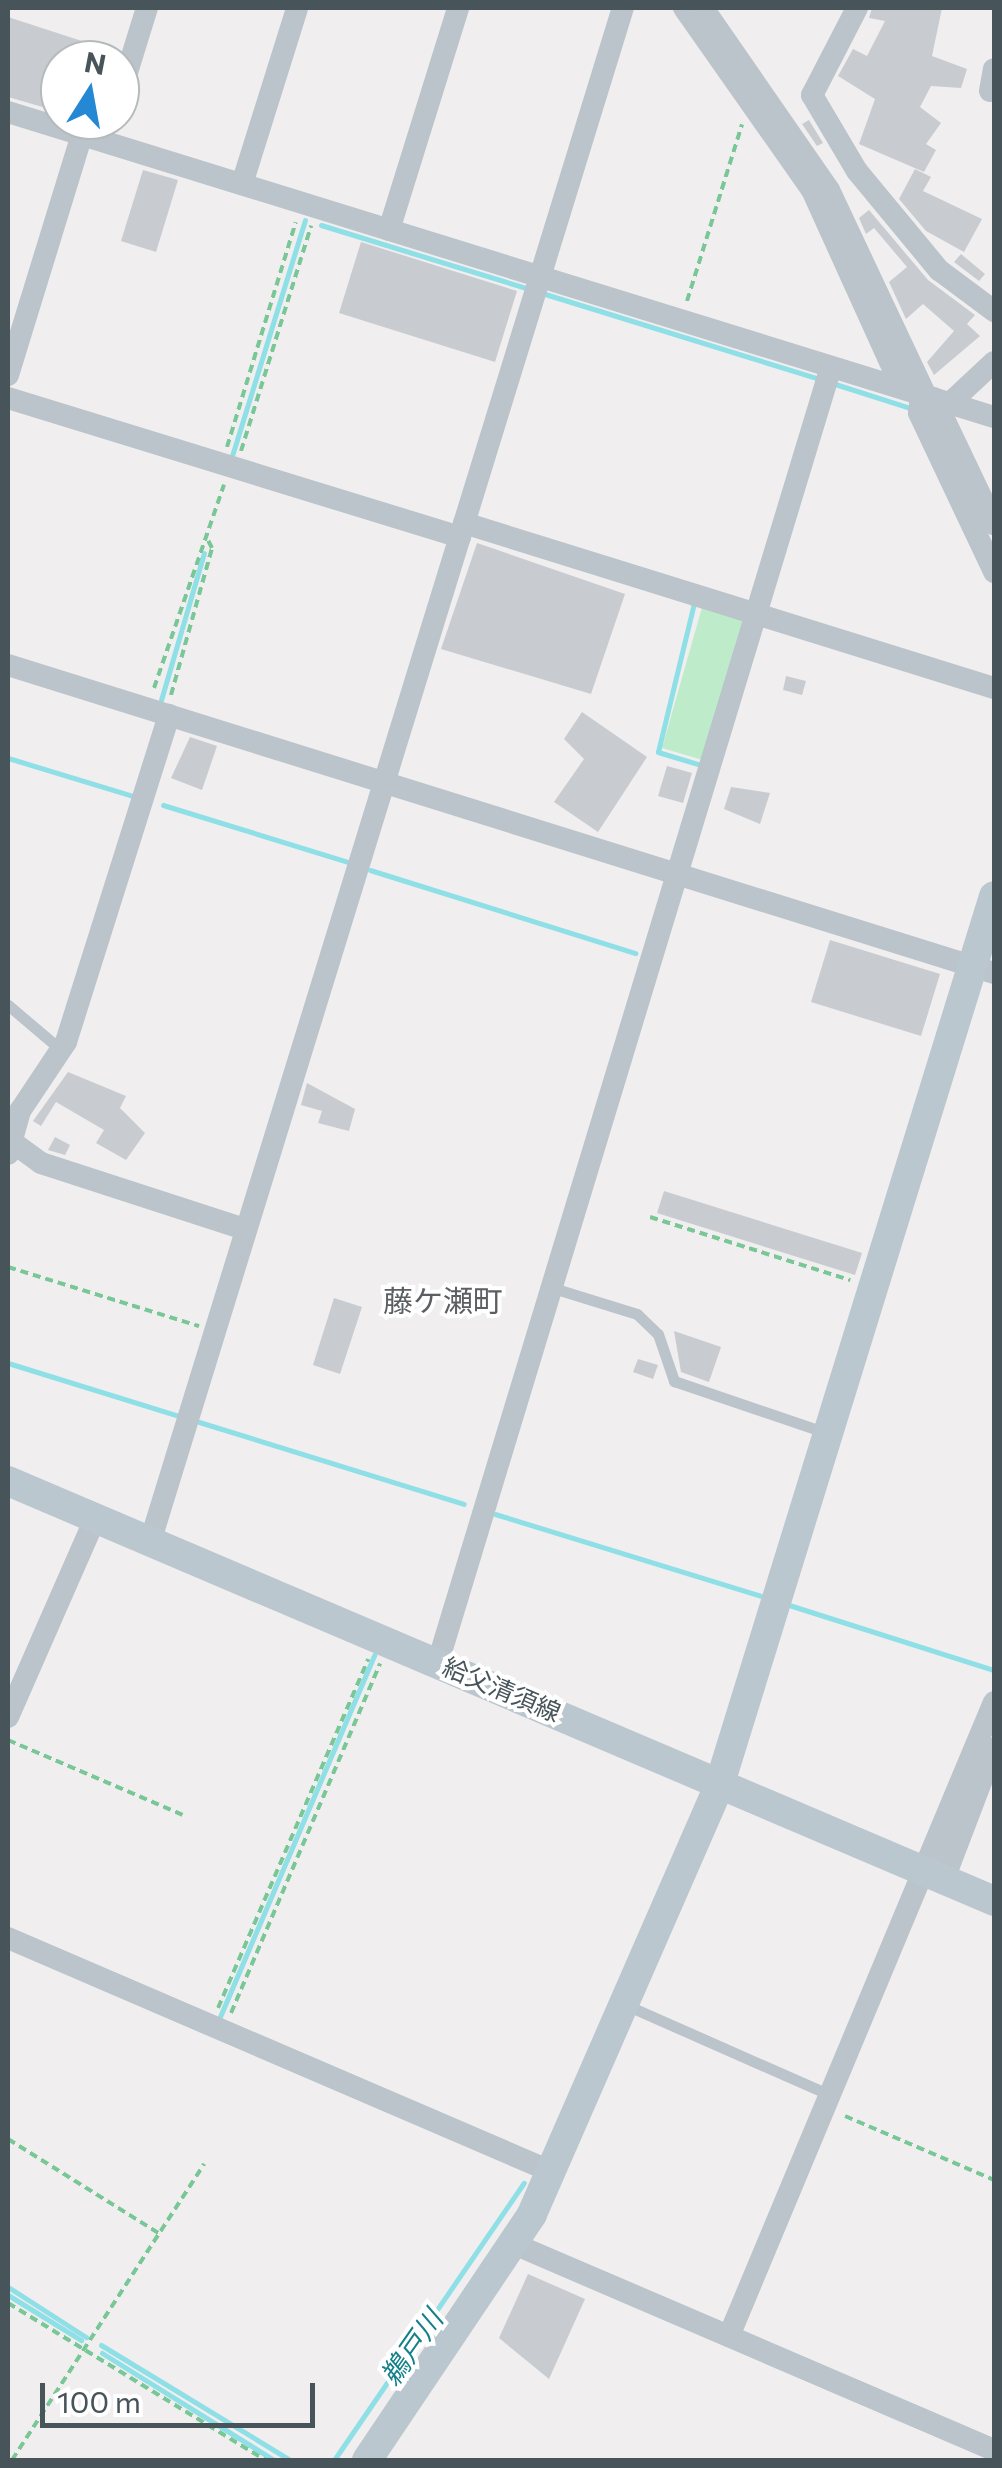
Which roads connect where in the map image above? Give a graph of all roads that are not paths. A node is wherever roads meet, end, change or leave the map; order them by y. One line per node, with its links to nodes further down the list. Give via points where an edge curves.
1 (147, 8): 8 (street)
2 (297, 8): 15 (street)
3 (458, 8): 16 (street)
4 (623, 8): 17 (street)
5 (684, 8): 22 (street, via 812,190)
6 (703, 8): 12 (street)
7 (857, 8): 9 (street)
8 (137, 40)
9 (812, 95): 12 (street); 18 (street, via 857,171 939,270)
10 (8, 112): 11 (street)
11 (40, 122)
12 (793, 129): 22 (street)
13 (80, 140): 21 (street)
14 (132, 140): 15 (street)
15 (242, 184): 16 (street)
16 (389, 230): 17 (street)
17 (541, 277): 20 (street); 26 (street)
18 (994, 311)
19 (994, 362): 22 (street)
20 (831, 366): 22 (street); 28 (street)
21 (8, 375)
22 (927, 396): 24 (street); 25 (street); 27 (street, via 919,413)
23 (8, 398): 26 (street)
24 (994, 417)
25 (994, 524)
26 (462, 530): 28 (street); 32 (street)
27 (994, 572)
28 (757, 615): 30 (street); 33 (street)
29 (8, 664): 31 (street)
30 (994, 688)
31 (161, 712): 32 (street); 37 (street)
32 (384, 782): 33 (street); 39 (street)
33 (682, 874): 35 (street); 40 (street)
34 (994, 896): 35 (street)
35 (984, 970): 41 (street)
36 (8, 1005): 37 (lane)
37 (61, 1050): 38 (street)
38 (9, 1145): 39 (street, via 41,1163)
39 (244, 1229): 44 (street)
40 (553, 1288): 41 (lane, via 648,1323 674,1381); 45 (street)
41 (828, 1433): 49 (street)
42 (8, 1481): 43 (street, 給父清須線)
43 (96, 1517): 44 (street, 給父清須線); 47 (street)
44 (151, 1539): 45 (street, 給父清須線)
45 (438, 1662): 49 (street, 給父清須線)
46 (994, 1702): 50 (street)
47 (8, 1718)
48 (994, 1751): 50 (street)
49 (720, 1783): 50 (street, 給父清須線); 54 (street)
50 (936, 1876): 51 (street, 給父清須線); 56 (street)
51 (994, 1901)
52 (8, 1938): 55 (street)
53 (8, 1954): 55 (street)
54 (623, 2004): 56 (lane); 57 (street)
55 (221, 2034): 57 (street)
56 (836, 2105): 59 (street)
57 (547, 2178): 58 (street)
58 (514, 2244): 59 (street); 61 (street)
59 (729, 2336): 60 (street)
60 (994, 2450)
61 (367, 2460)

